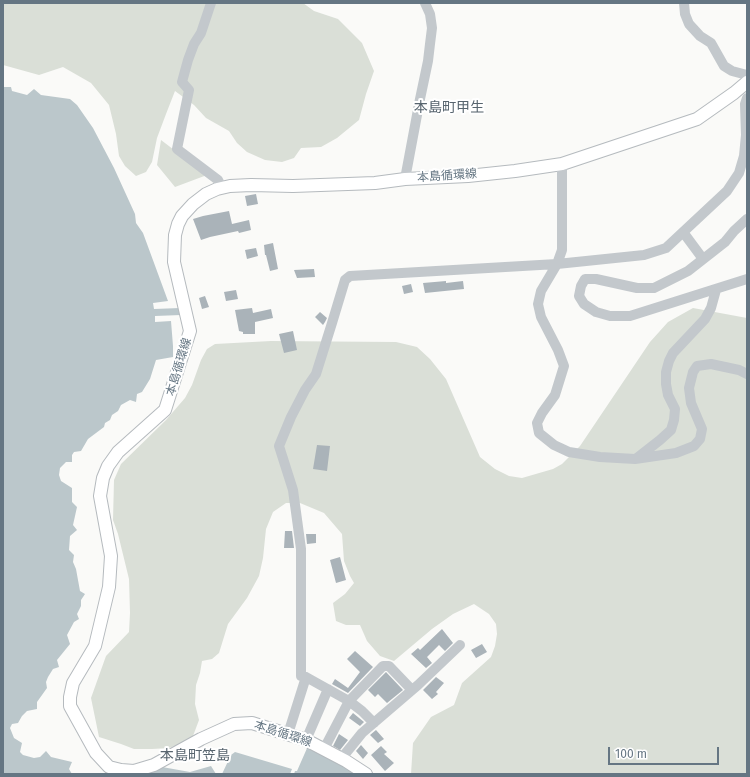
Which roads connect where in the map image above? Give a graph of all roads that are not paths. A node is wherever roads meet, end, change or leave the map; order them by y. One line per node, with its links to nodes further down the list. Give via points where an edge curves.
1 (211, 3): 10 (street, via 182,82 189,90 177,149 218,180)
2 (425, 3): 9 (street, via 432,28)
3 (684, 3): 4 (street, via 689,24 711,43 724,66)
4 (747, 75)
5 (747, 82): 8 (main road, 本島循環線, via 697,119)
6 (746, 102): 7 (street)
7 (746, 156): 12 (street, via 727,191)
8 (562, 164): 9 (main road, 本島循環線, via 468,176); 14 (street, via 562,250)
9 (405, 179): 10 (main road, 本島循環線, via 376,183 251,185)
10 (222, 188): 25 (main road, 本島循環線, via 206,194 193,204 182,216 175,235 174,262 190,331 166,410 118,452 103,478 100,496 111,556 109,587 95,646 73,683 70,706 96,753 109,767 134,772 154,765 234,724 252,723)
11 (747, 219): 13 (street, via 726,242)
12 (683, 232): 13 (street); 14 (street, via 666,248 644,255)
13 (703, 259): 16 (street, via 688,271 654,288 637,288 585,279 579,296 584,304 596,312 610,316 630,316)
14 (557, 264): 18 (street, via 541,291 538,304 541,317 564,366 555,396 537,423 539,433 554,445 569,452); 20 (street, via 350,276 344,280 316,374 305,390 280,446 293,490 301,549 301,676)
15 (747, 279): 16 (street)
16 (716, 290): 18 (street, via 706,319 673,353 669,361 666,372 667,390 675,409 671,430)
17 (747, 374): 18 (street, via 711,364 697,366 689,388 691,403 702,429 700,439 694,446 676,453)
18 (635, 459)
19 (460, 645): 22 (street)
20 (306, 677): 21 (street); 25 (street)
21 (328, 689): 23 (street); 26 (street)
22 (412, 690): 23 (street, via 389,666 383,666); 24 (street)
23 (349, 701): 24 (street); 27 (street)
24 (374, 723): 28 (street, via 362,733)
25 (288, 734): 26 (main road, 本島循環線)
26 (306, 740): 27 (main road, 本島循環線)
27 (324, 749): 28 (main road, 本島循環線)
28 (341, 759): 29 (main road, 本島循環線)
29 (366, 774)

